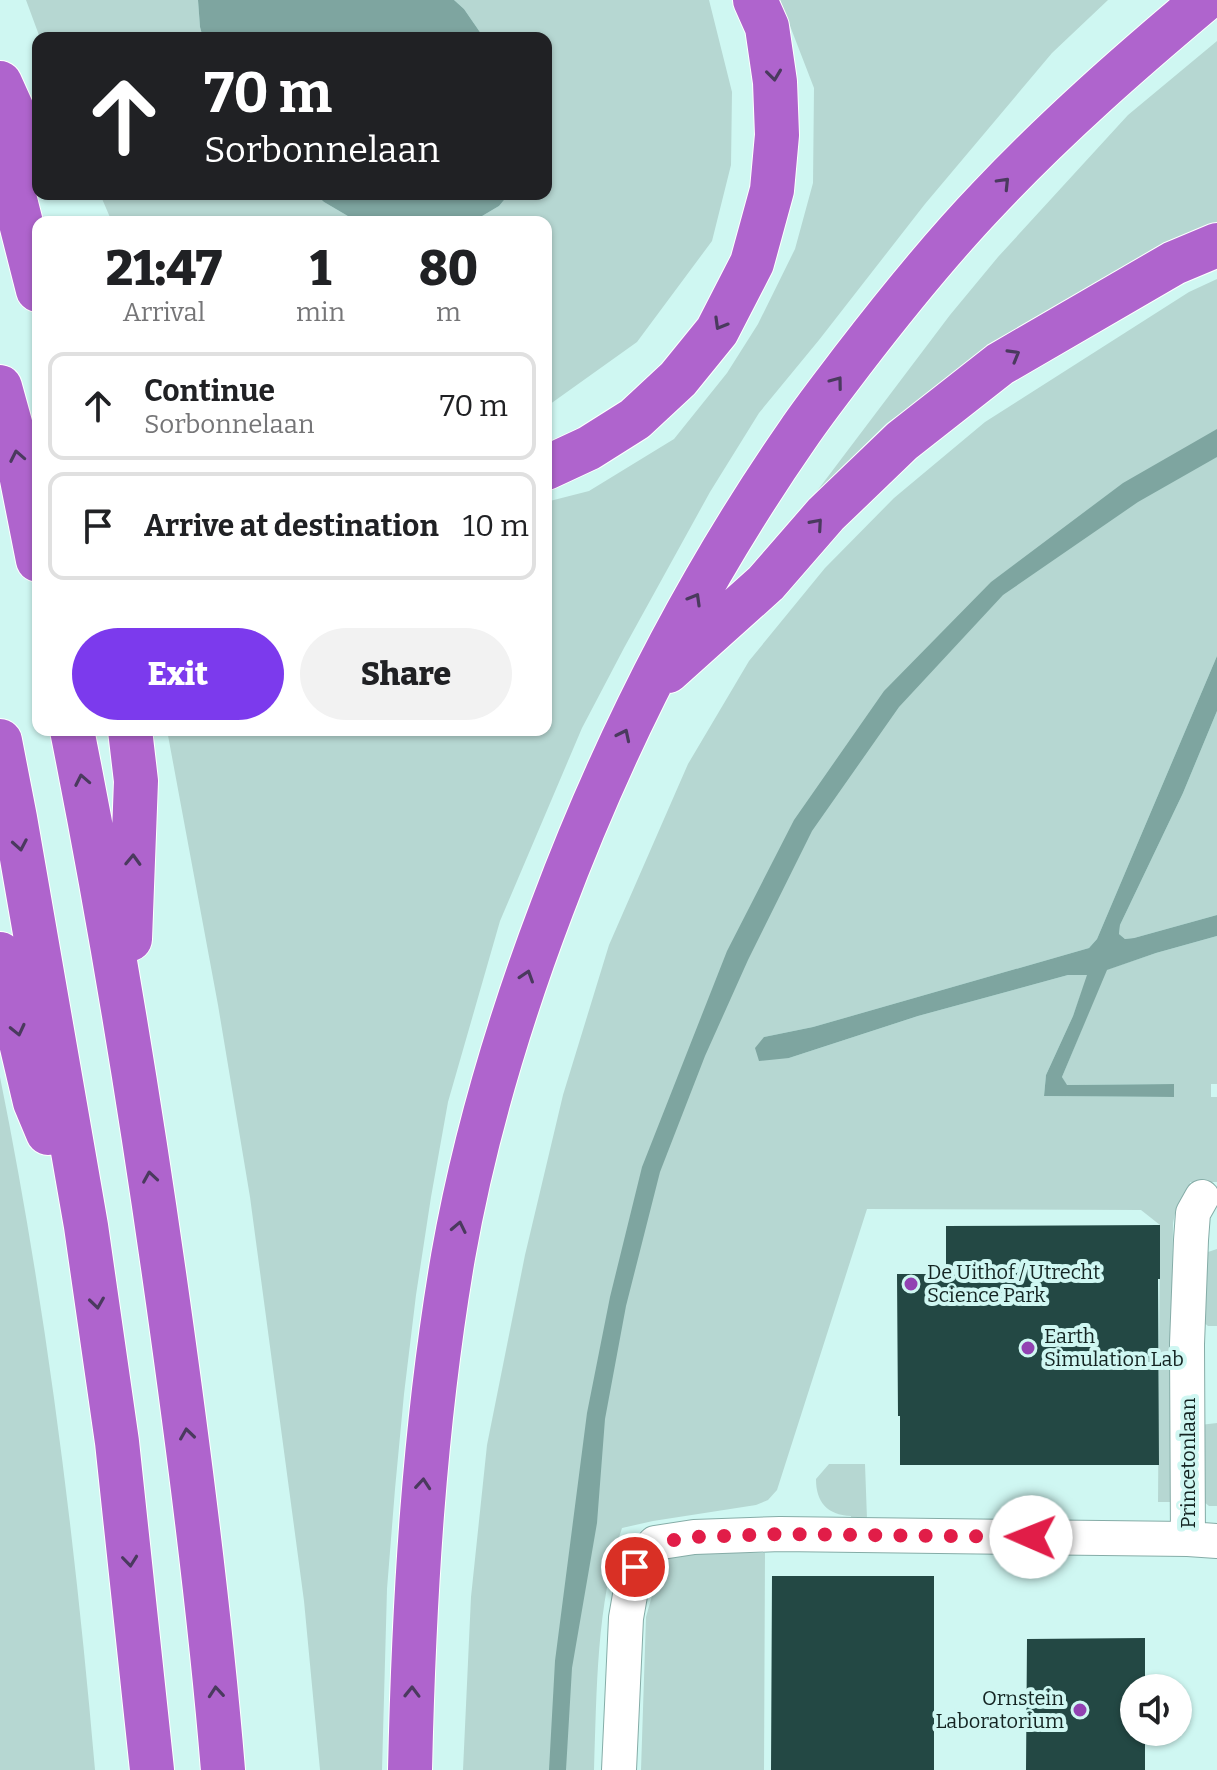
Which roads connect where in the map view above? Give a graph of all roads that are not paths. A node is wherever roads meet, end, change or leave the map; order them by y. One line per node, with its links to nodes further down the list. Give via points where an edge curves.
1 (755, 0): 9 (highway, one-way to 9, via 767,27 777,135 772,190 752,263 717,331 678,379 635,419)
2 (1204, 0): 11 (highway, one-way to 2, via 738,525 791,444 916,280 1033,153)
3 (0, 83): 5 (highway)
4 (0, 141): 7 (highway)
5 (32, 163)
6 (1217, 245): 11 (highway, one-way to 6, via 766,583 826,514 902,441 1000,364 1174,263)
7 (32, 266)
8 (0, 387): 10 (highway, one-way to 8)
9 (552, 465)
10 (32, 530)
11 (644, 692): 22 (highway, one-way to 11, via 425,1469 435,1370 469,1182 530,966 571,855)
12 (73, 736): 16 (highway, one-way to 12)
13 (131, 736): 16 (highway, one-way to 13, via 136,781)
14 (0, 741): 18 (highway, one-way to 18)
15 (0, 954): 18 (highway, one-way to 18, via 35,1102)
16 (127, 1022): 21 (highway, one-way to 16, via 188,1446)
17 (1202, 1197): 19 (street, Princetonlaan, via 1193,1213 1187,1344)
18 (86, 1226): 20 (highway, one-way to 20, via 117,1442)
19 (1203, 1540): 23 (street, Princetonlaan, via 780,1534 655,1543 635,1567 626,1618)
20 (152, 1770)
21 (223, 1770)
22 (410, 1770)
23 (619, 1770)

